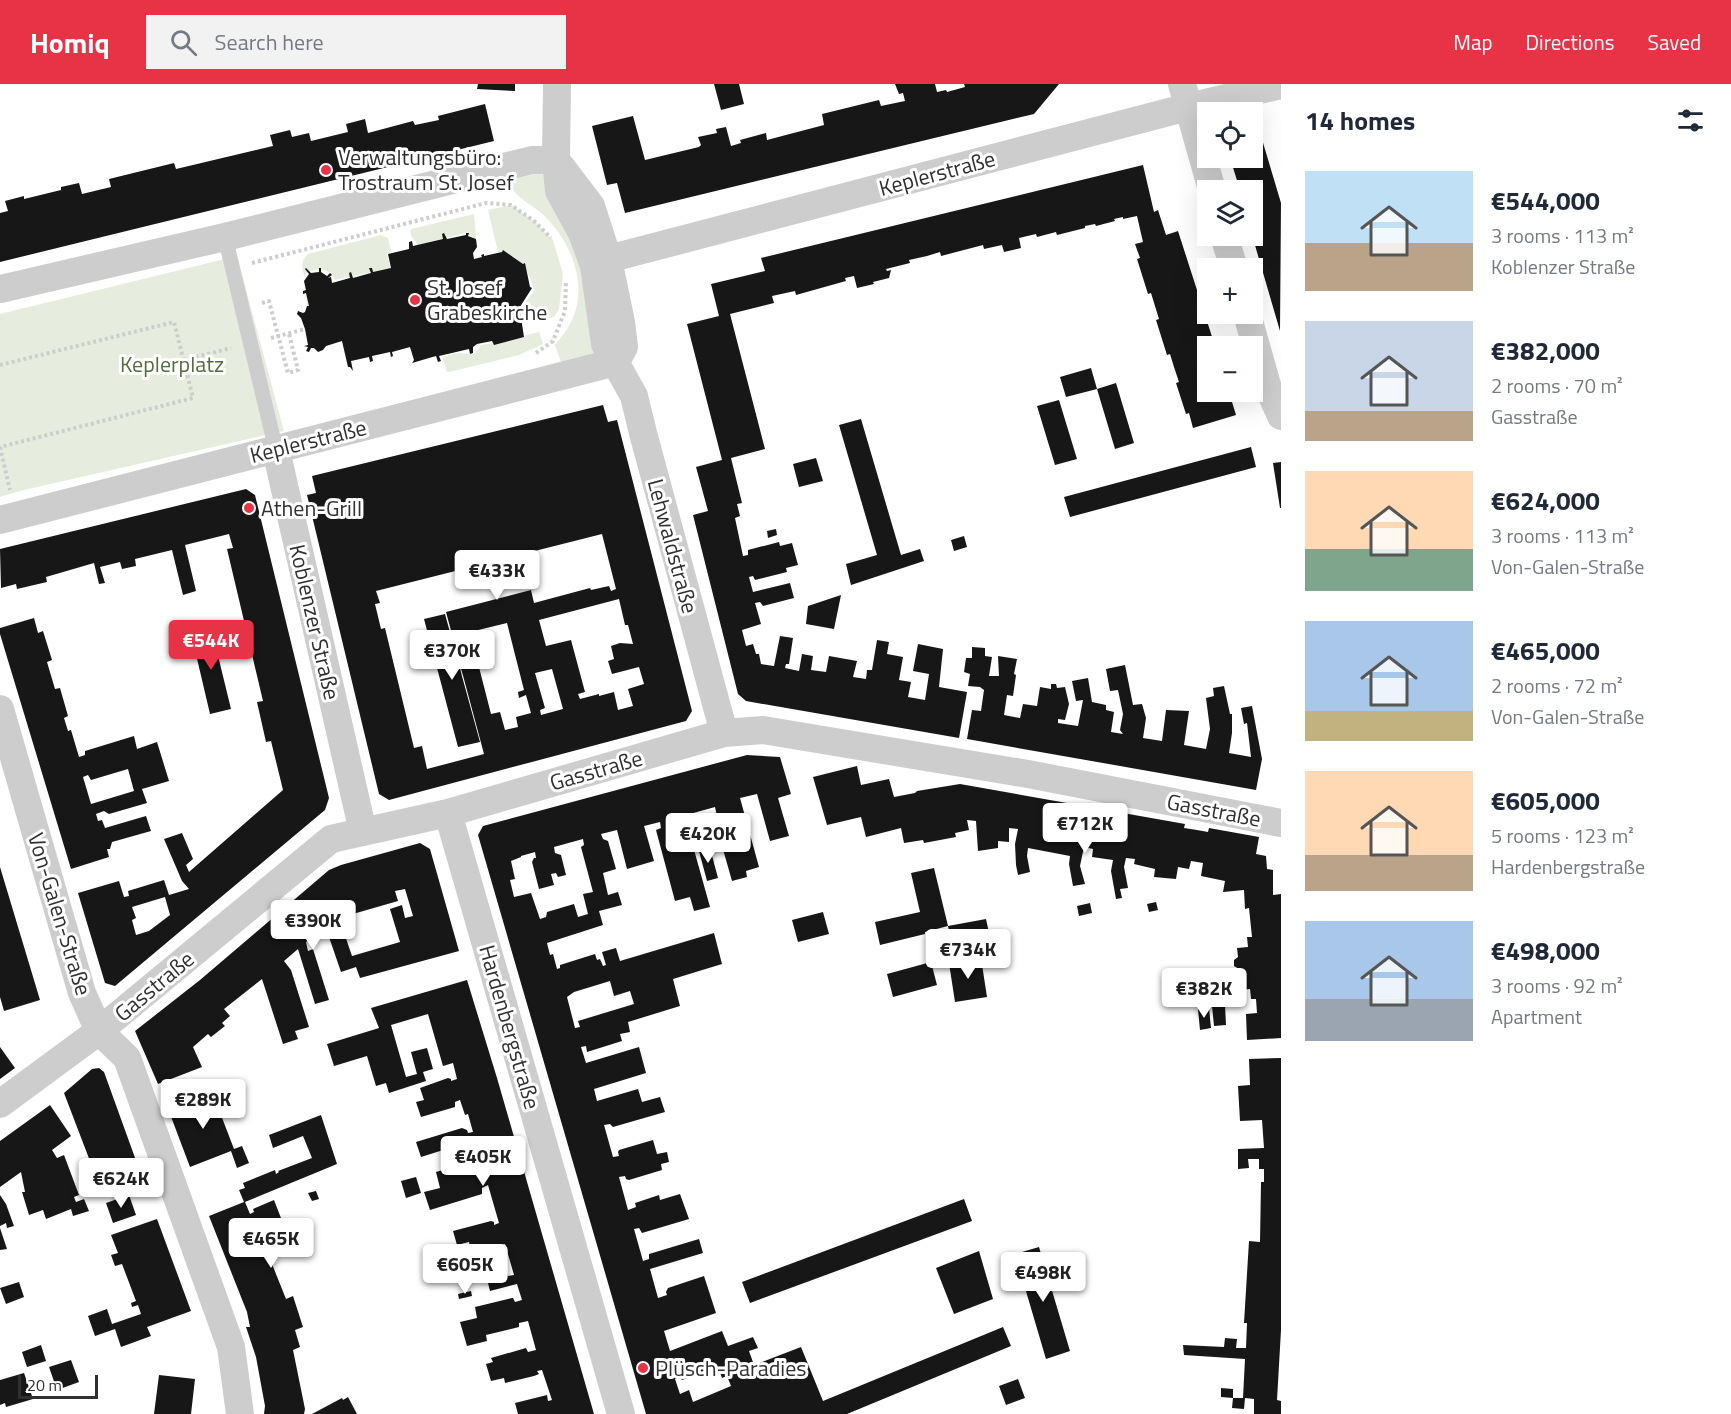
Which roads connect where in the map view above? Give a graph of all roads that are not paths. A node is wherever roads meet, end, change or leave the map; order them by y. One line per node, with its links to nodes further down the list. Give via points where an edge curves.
1 (557, 84): 4 (street)
2 (1281, 85): 3 (street, Keplerstraße)
3 (1185, 95): 5 (street); 7 (street, Keplerstraße)
4 (556, 160): 6 (street, via 532,160); 7 (street, via 559,191)
5 (1209, 180)
6 (225, 237): 8 (street); 13 (lane, Koblenzer Straße)
7 (601, 262): 10 (street, via 621,322 624,347)
8 (0, 289)
9 (1250, 324): 11 (street)
10 (616, 362): 13 (street, Keplerstraße); 16 (street, Lehwaldstraße, via 634,396)
11 (1274, 384): 12 (street)
12 (1281, 416)
13 (276, 450): 14 (street, Keplerstraße); 19 (street, Koblenzer Straße)
14 (8, 518)
15 (0, 709): 20 (street, Von-Galen-Straße, via 82,993)
16 (724, 733): 17 (street, Gasstraße); 18 (street, Gasstraße, via 763,730 1028,774)
17 (448, 813): 19 (street, Gasstraße); 23 (street, Hardenbergstraße)
18 (1281, 823)
19 (363, 832): 20 (street, Gasstraße, via 331,839)
20 (99, 1031): 21 (street, Gasstraße); 22 (street, Von-Galen-Straße, via 127,1058 231,1347)
21 (0, 1104)
22 (240, 1414)
23 (621, 1414)

